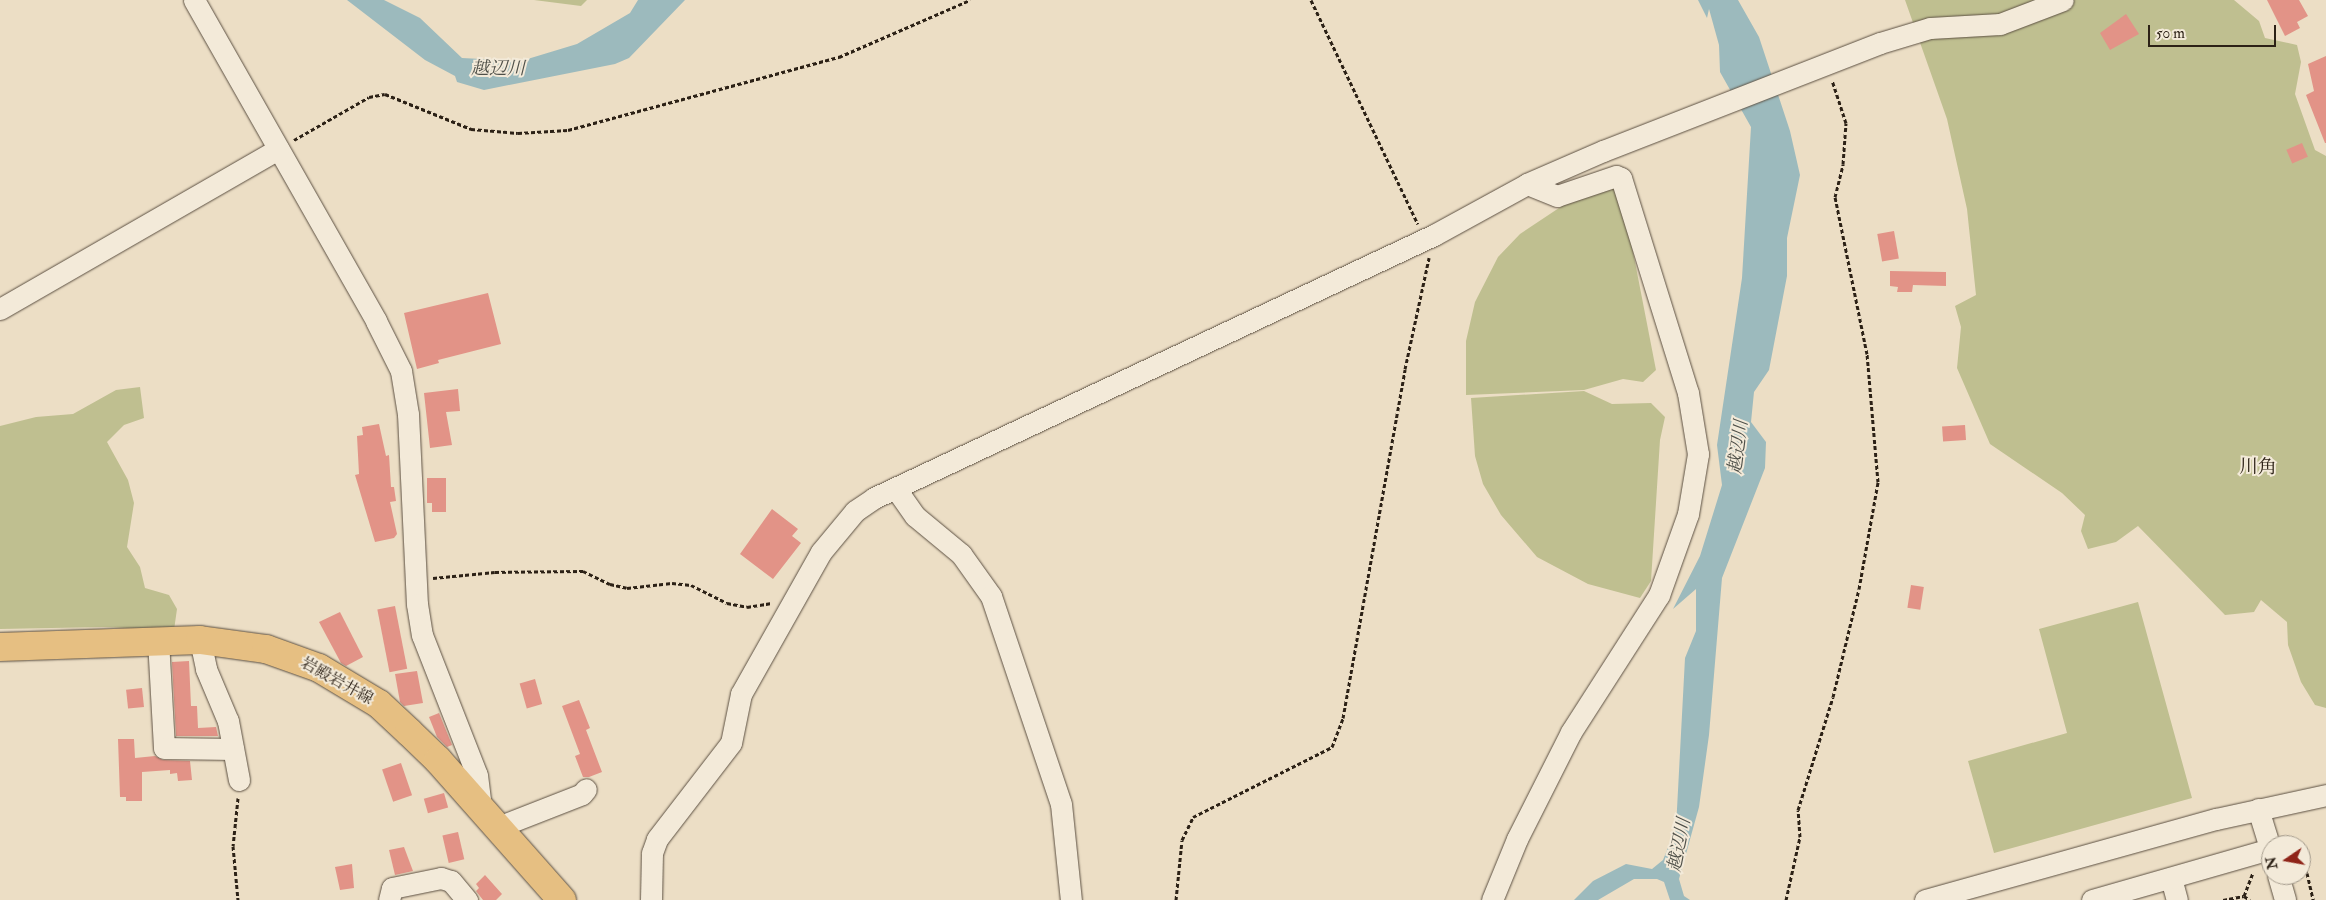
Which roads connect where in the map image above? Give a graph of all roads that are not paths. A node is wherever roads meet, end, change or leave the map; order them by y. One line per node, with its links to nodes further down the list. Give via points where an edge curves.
1 (194, 0): 3 (street)
2 (2063, 0): 4 (street, via 2000,24 1930,28 1817,67)
3 (278, 149): 5 (street); 15 (street, via 401,370 408,414 422,634 477,775)
4 (1527, 184): 6 (street, via 1429,237); 25 (street, via 1557,196 1616,176 1621,178 1688,393 1698,454 1688,514 1659,595 1570,732 1517,839)
5 (0, 309)
6 (896, 489): 23 (street, via 854,511 821,552 741,694 731,743 657,839 652,853); 24 (street, via 915,516 961,554 991,596 1061,804)
7 (158, 640): 8 (main road, 岩殿岩井線); 9 (main road, 岩殿岩井線); 10 (street, via 164,748)
8 (200, 640): 10 (street, via 206,669 223,707); 15 (main road, 岩殿岩井線, via 234,643 294,657 349,684 379,704 409,732)
9 (0, 647)
10 (233, 749): 11 (street)
11 (239, 780)
12 (586, 789): 15 (street, via 582,794)
13 (2326, 795): 14 (street)
14 (2258, 809): 16 (street); 26 (street)
15 (489, 817): 22 (main road, 岩殿岩井線)
16 (2266, 835)
17 (2261, 853): 18 (street)
18 (2171, 878): 27 (street); 28 (street)
19 (2281, 885): 29 (street)
20 (389, 900): 21 (street, via 392,888 441,878 450,881)
21 (467, 900)
22 (562, 900)
23 (651, 900)
24 (1071, 900)
25 (1492, 900)
26 (1925, 900)
27 (2092, 900)
28 (2176, 900)
29 (2285, 900)

